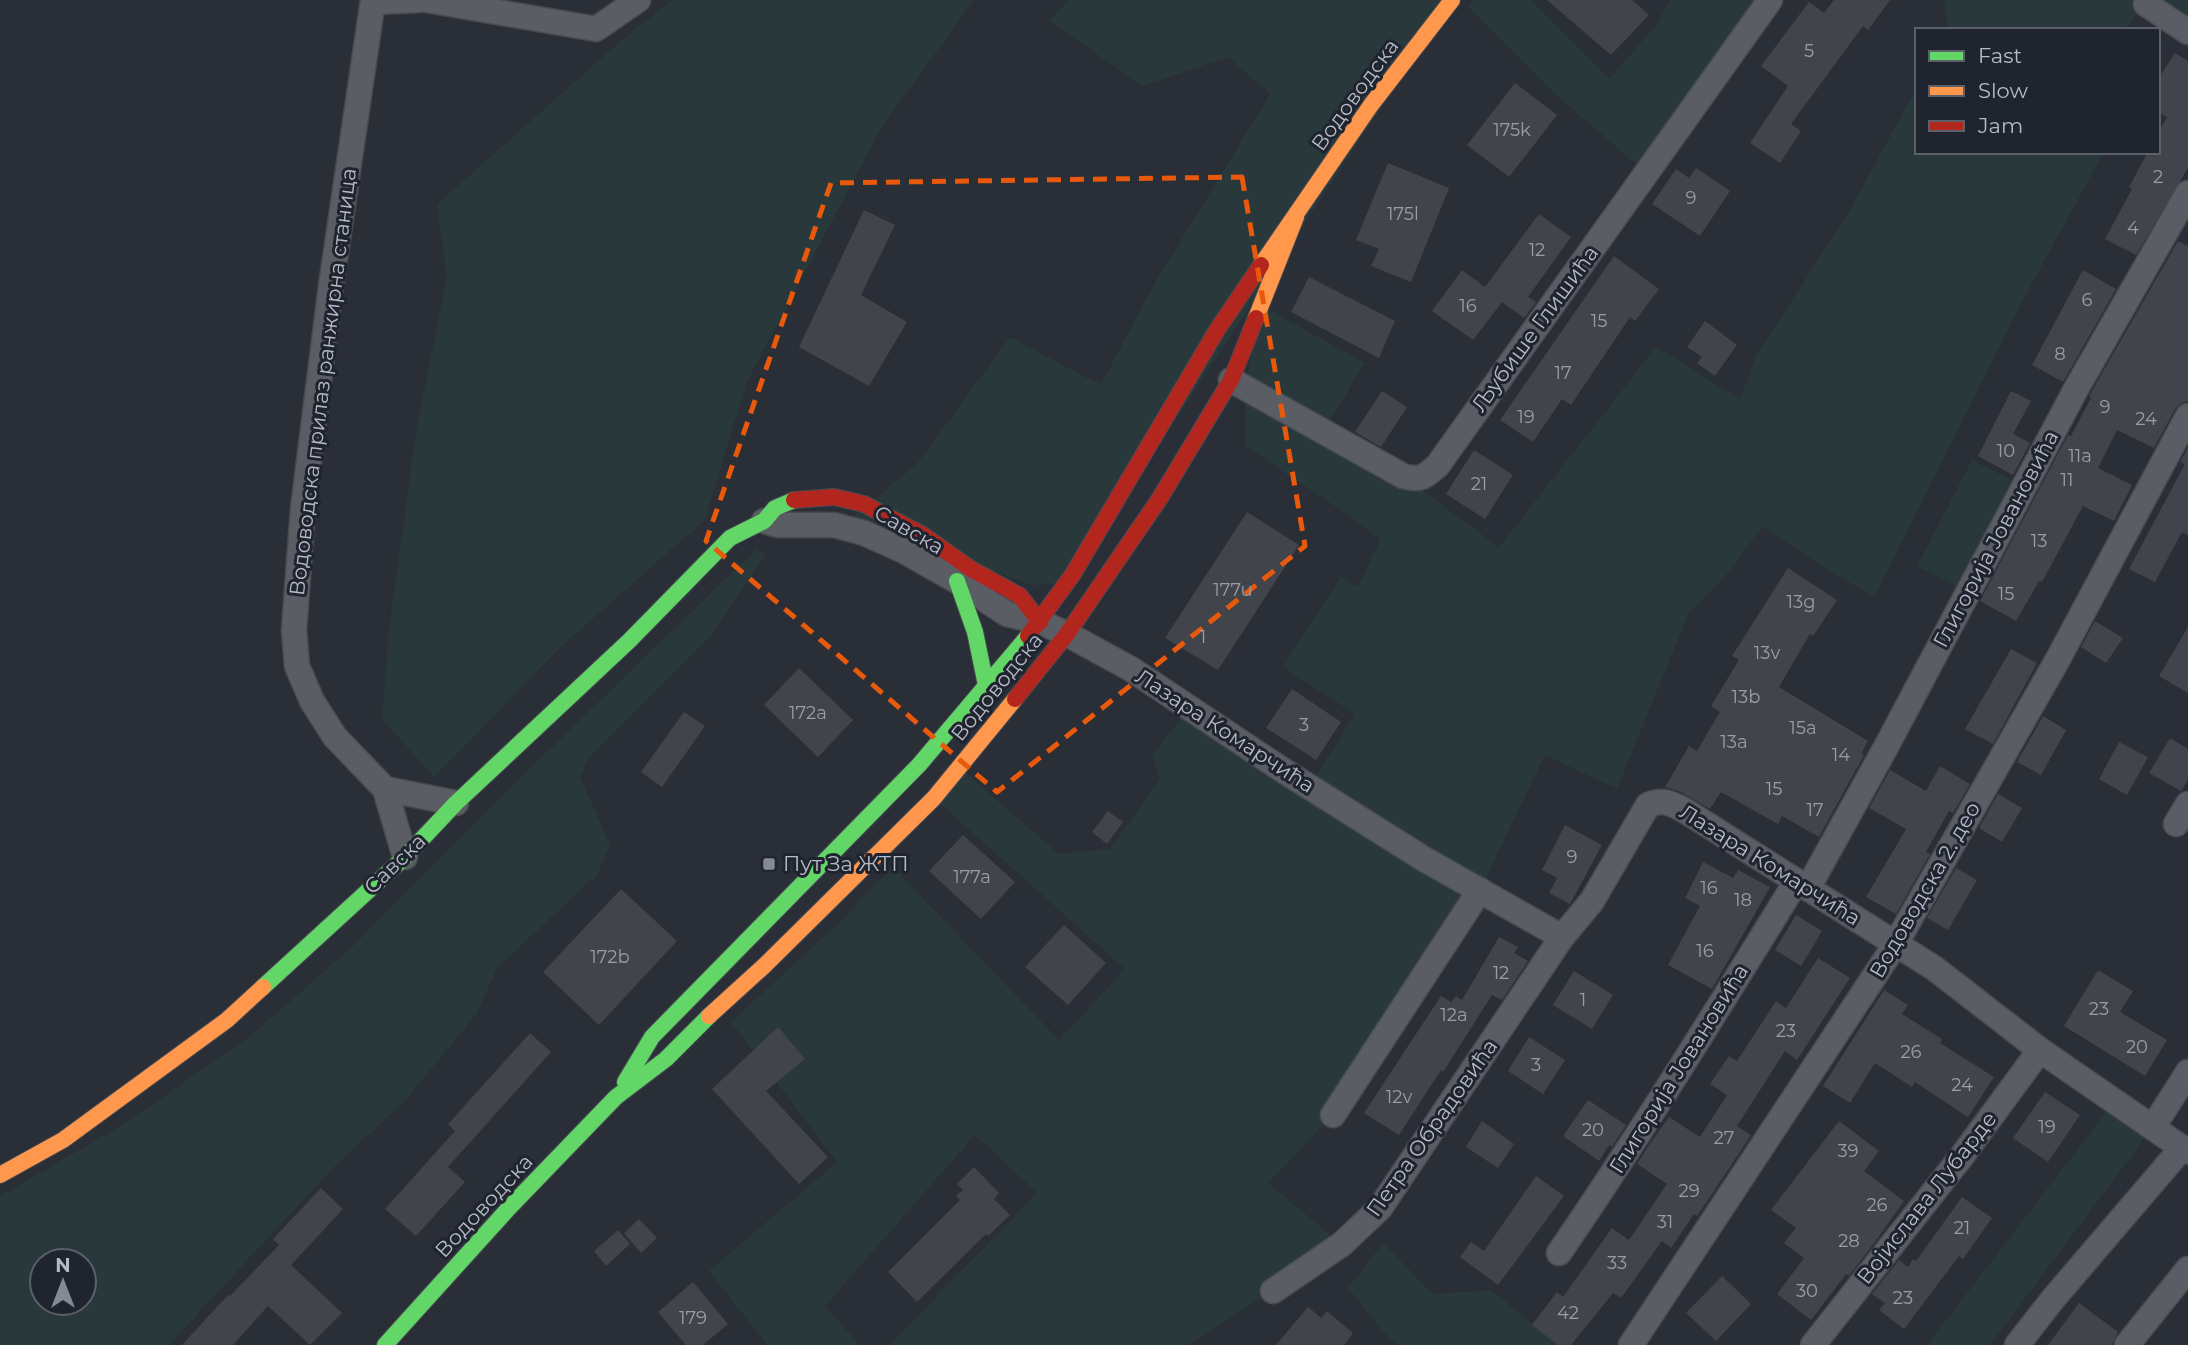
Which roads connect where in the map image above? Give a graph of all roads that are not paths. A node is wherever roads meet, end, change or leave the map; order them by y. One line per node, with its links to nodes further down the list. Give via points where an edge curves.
1 (419, 0): 7 (street)
2 (427, 0): 9 (street)
3 (537, 0): 9 (street)
4 (638, 0): 9 (street, via 596,29)
5 (1452, 0): 12 (main road, Водоводска, via 1371,106)
6 (1770, 0): 13 (street, Љубише Глишића, via 1438,465 1424,478 1403,476)
7 (373, 1): 23 (street, Водоводска прилаз ранжирна станица, via 304,496 294,630 298,666 312,701 335,737)
8 (2146, 4): 10 (street)
9 (516, 15)
10 (2188, 32)
11 (2188, 193): 26 (street, Глигорија Јовановића, via 2063,413 1886,747)
12 (1296, 217): 13 (main road, Водоводска); 18 (main road, Водоводска, via 1217,330)
13 (1231, 380): 21 (main road, Водоводска, via 1160,498)
14 (2188, 416): 29 (street, Водоводска 2. део)
15 (764, 521): 16 (street, Савска, via 834,525 864,533); 24 (main road, Савска, via 730,538 629,641)
16 (964, 575): 19 (main road); 20 (street, Савска, via 1007,614); 22 (main road)
17 (1048, 584): 18 (main road)
18 (1067, 584): 20 (main road, Водоводска)
19 (1030, 585)
20 (1040, 622): 21 (street, Савска); 22 (main road, Водоводска)
21 (1067, 634): 27 (street, Лазара Комарчића, via 1131,669 1281,769); 32 (main road, Водоводска, via 934,798 820,914 666,1059)
22 (986, 685): 32 (main road, Водоводска, via 919,765 652,1037)
23 (385, 789): 24 (street); 25 (street)
24 (456, 803): 25 (main road, Савска)
25 (405, 856): 36 (main road, Савска, via 227,1020 63,1140)
26 (1802, 885): 28 (street, Лазара Комарчића, via 1684,810 1658,801 1648,805 1592,901); 29 (street, Лазара Комарчића); 37 (street, Глигорија Јовановића)
27 (1480, 890): 28 (street, Лазара Комарчића); 33 (street)
28 (1562, 937): 39 (street, Петра Обрадовића, via 1380,1208 1342,1244)
29 (1895, 945): 30 (street, Лазара Комарчића, via 1934,968); 41 (street, Водоводска 2. део)
30 (2040, 1050): 34 (street, Лазара Комарчића); 42 (street, Војислава Лубарде)
31 (2188, 1072): 34 (street)
32 (616, 1097): 40 (main road, Водоводска)
33 (1333, 1115)
34 (2153, 1127): 35 (street, Лазара Комарчића)
35 (2185, 1150): 43 (street, Лазара Комарчића)
36 (0, 1175)
37 (1559, 1253)
38 (2188, 1269): 44 (street)
39 (1273, 1291)
40 (384, 1345)
41 (1631, 1345)
42 (1813, 1345)
43 (2017, 1345)
44 (2127, 1345)

